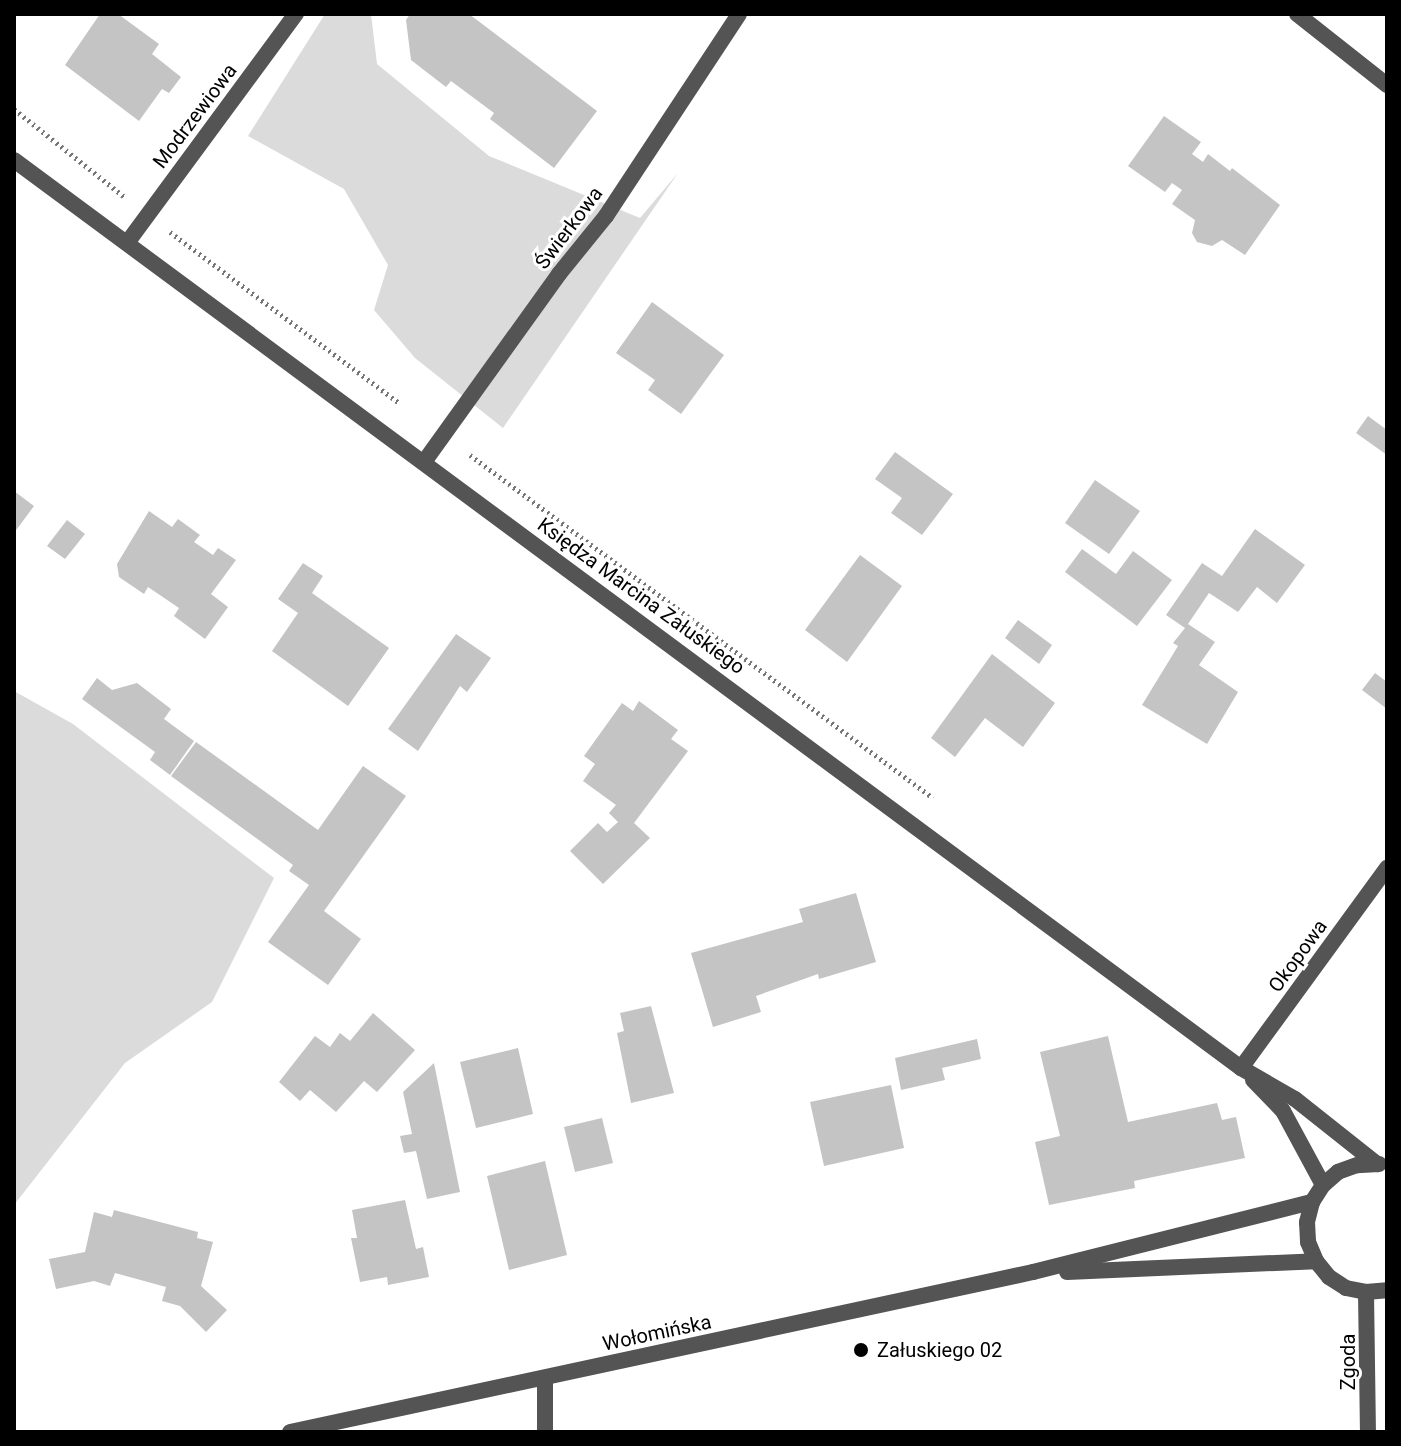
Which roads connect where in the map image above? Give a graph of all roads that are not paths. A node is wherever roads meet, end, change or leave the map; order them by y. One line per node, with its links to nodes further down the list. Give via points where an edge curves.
1 (296, 14): 6 (street, Modrzewiowa)
2 (739, 14): 7 (street, Świerkowa, via 606,216)
3 (1297, 14): 4 (street)
4 (1387, 85)
5 (14, 160): 6 (street, Księdza Marcina Załuskiego)
6 (127, 243): 7 (street, Księdza Marcina Załuskiego)
7 (424, 462): 9 (street, Księdza Marcina Załuskiego)
8 (1387, 868): 9 (street, Okopowa)
9 (1241, 1068): 10 (street, Księdza Marcina Załuskiego, via 1295,1099); 11 (street, Księdza Marcina Załuskiego, via 1283,1111)
10 (1382, 1165): 11 (street, via 1357,1165)
11 (1323, 1185): 12 (street)
12 (1312, 1202): 13 (street, via 1308,1232); 14 (street, Wołomińska)
13 (1316, 1261): 14 (street, Wołomińska); 16 (street, via 1346,1288)
14 (1033, 1272): 17 (street, Wołomińska)
15 (1387, 1290): 16 (street)
16 (1366, 1292): 20 (street, Zgoda)
17 (545, 1378): 18 (street, Wołomińska); 19 (street)
18 (290, 1432)
19 (545, 1432)
20 (1368, 1432)

